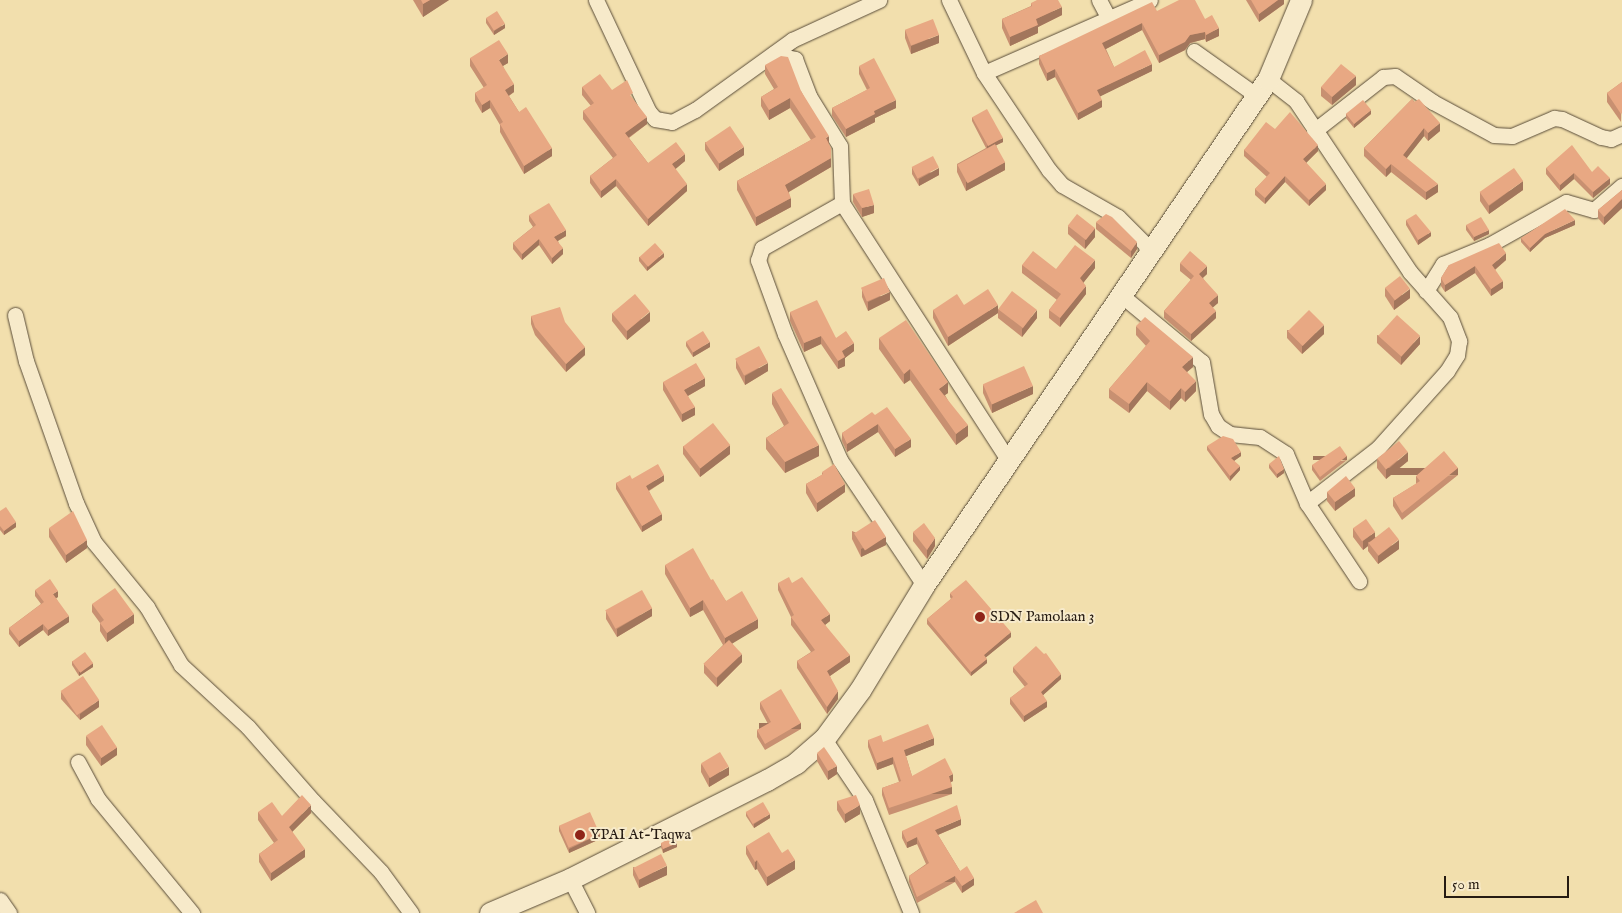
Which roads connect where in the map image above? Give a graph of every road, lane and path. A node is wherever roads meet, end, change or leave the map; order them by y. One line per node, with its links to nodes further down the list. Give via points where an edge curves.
1 (596, 0): 9 (street, via 638,94 655,119 672,122 695,110)
2 (879, 0): 9 (street, via 792,40)
3 (949, 0): 10 (street)
4 (1099, 0): 7 (street)
5 (1150, 0): 7 (street)
6 (1302, 0): 11 (street)
7 (1108, 17): 10 (street)
8 (1194, 51): 11 (street)
9 (773, 54): 15 (street, via 795,58 809,96 840,146)
10 (984, 73): 16 (street, via 1062,185 1118,218 1146,245)
11 (1262, 87): 12 (street, via 1296,101); 16 (street)
12 (1314, 131): 13 (street, via 1383,77 1395,76 1433,102 1494,135 1512,136 1554,118 1562,118 1601,137 1611,139); 17 (street)
13 (1622, 134)
14 (1622, 186): 17 (street, via 1594,210 1566,202 1489,245 1444,264)
15 (842, 203): 20 (street); 23 (street, via 762,248 758,260 785,334 840,460)
16 (1147, 255): 18 (street)
17 (1426, 291): 21 (street, via 1458,331 1457,355 1447,371 1378,448)
18 (1121, 295): 20 (street); 21 (street, via 1202,362 1211,414 1218,426 1230,434 1260,437 1286,454)
19 (14, 315): 30 (street, via 26,362 64,461 76,503 98,548 143,601 180,665 248,727 381,872)
20 (1009, 461): 23 (street)
21 (1307, 503): 22 (street)
22 (1359, 581)
23 (924, 584): 24 (street, via 860,690)
24 (824, 739): 26 (street, via 796,763 767,780); 33 (street, via 865,800)
25 (78, 762): 29 (street, via 98,799)
26 (570, 879): 31 (street); 32 (street)
27 (0, 900): 28 (street)
28 (9, 913)
29 (192, 913)
30 (411, 913)
31 (490, 913)
32 (587, 913)
33 (912, 913)

